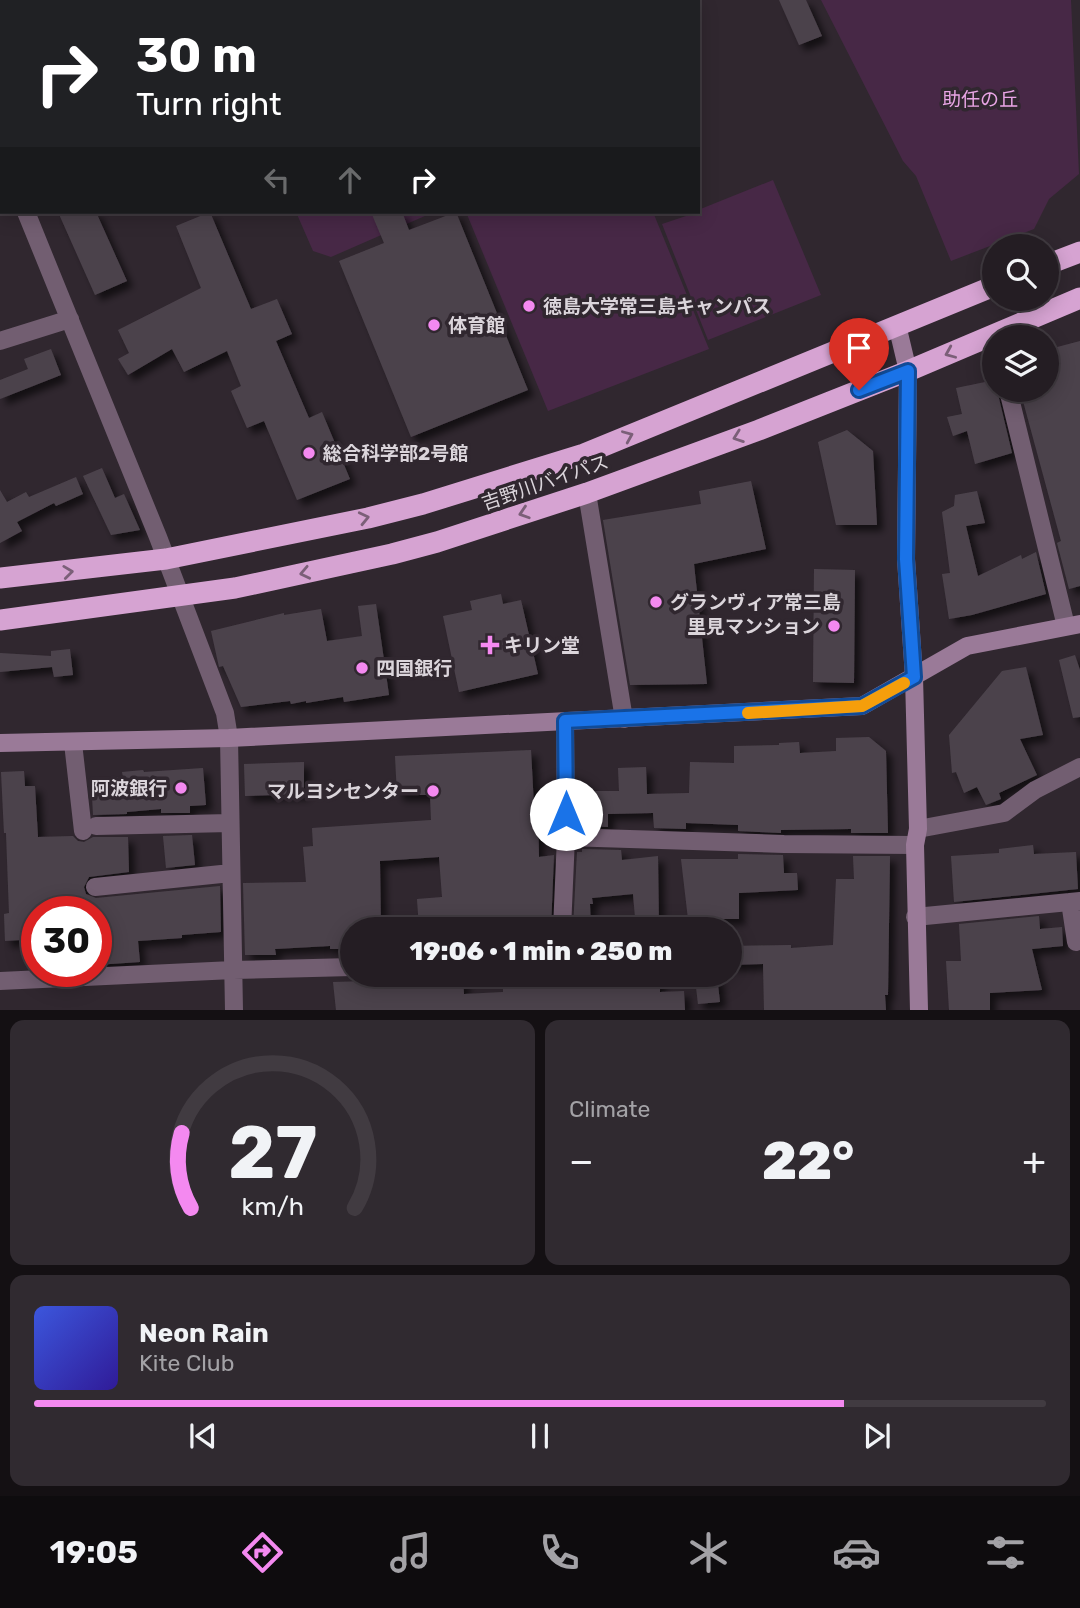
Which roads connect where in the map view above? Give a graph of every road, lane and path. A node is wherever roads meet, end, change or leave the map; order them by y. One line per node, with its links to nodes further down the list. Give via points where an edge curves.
1 (27, 214): 6 (street)
2 (1080, 251): 3 (highway)
3 (1059, 260)
4 (982, 291): 7 (highway, 吉野川バイパス)
5 (1080, 298): 8 (highway, 吉野川バイパス)
6 (70, 319): 9 (street); 14 (street)
7 (897, 325): 11 (street); 14 (highway, 吉野川バイパス, one-way to 7, via 368,518 584,454)
8 (1020, 325)
9 (0, 341)
10 (982, 341): 11 (highway, 吉野川バイパス, one-way to 11)
11 (908, 371): 13 (highway, 吉野川バイパス, one-way to 13); 19 (street, via 906,559)
12 (1011, 402): 18 (street)
13 (587, 493): 16 (highway, 吉野川バイパス, one-way to 16, via 392,554); 20 (street)
14 (166, 559): 15 (highway, 吉野川バイパス, one-way to 14); 16 (street)
15 (0, 579)
16 (181, 596): 17 (highway, 吉野川バイパス); 22 (street, via 225,713)
17 (0, 620)
18 (1073, 625): 19 (street, via 967,646)
19 (914, 677): 20 (street, via 862,706); 28 (street)
20 (624, 719): 21 (street)
21 (565, 721): 22 (street); 27 (street)
22 (229, 738): 24 (street); 26 (street)
23 (0, 743): 24 (street)
24 (73, 743): 26 (street, via 90,829)
25 (1080, 767): 28 (street, via 1035,790 1004,813)
26 (230, 822): 29 (street)
27 (566, 837): 28 (street, via 785,844); 32 (street)
28 (916, 837): 33 (street)
29 (231, 873): 30 (street); 36 (street)
30 (95, 887)
31 (1075, 902): 33 (street); 34 (street)
32 (563, 917)
33 (915, 917): 39 (street)
34 (1076, 942)
35 (340, 967): 36 (street)
36 (233, 970): 37 (street); 38 (street)
37 (0, 981)
38 (234, 1010)
39 (919, 1010)

